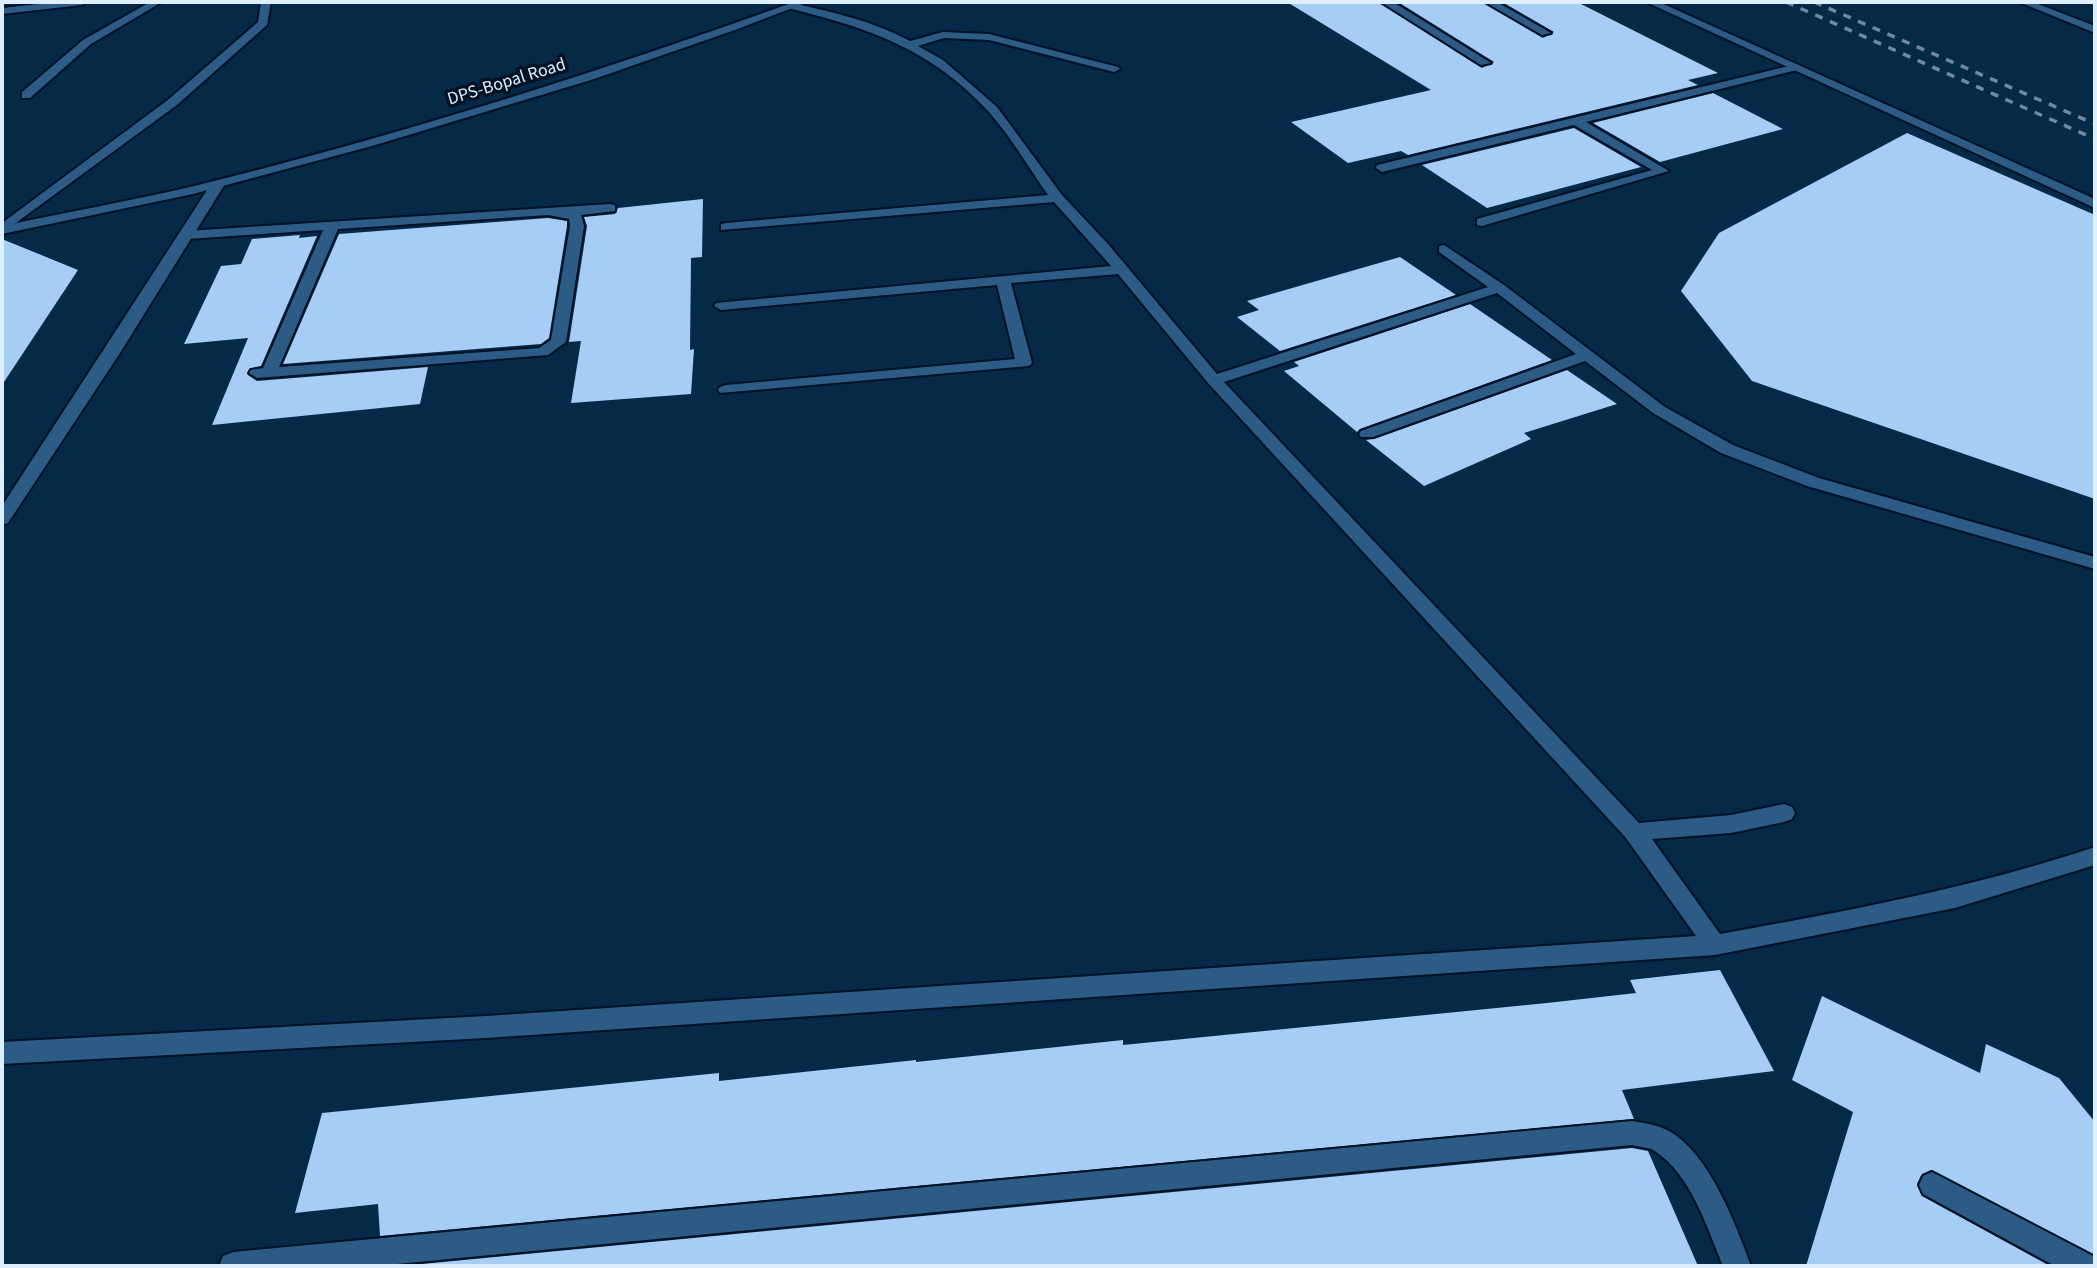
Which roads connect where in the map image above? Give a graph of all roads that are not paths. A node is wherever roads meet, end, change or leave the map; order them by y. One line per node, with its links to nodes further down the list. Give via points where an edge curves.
1 (82, 2): 9 (street)
2 (157, 2): 16 (street, via 87,42)
3 (266, 2): 27 (street, via 263,23 173,102)
4 (1386, 2): 13 (street)
5 (1490, 2): 11 (street)
6 (1651, 2): 14 (street)
7 (2024, 2): 10 (street)
8 (797, 4): 12 (street, via 889,34); 19 (street, DPS-Bopal Road, via 514,100)
9 (2, 11)
10 (2095, 30)
11 (1546, 33)
12 (909, 46): 15 (street, via 943,35 989,37); 20 (street, via 939,62 993,110)
13 (1485, 63)
14 (1793, 68): 17 (street); 21 (street)
15 (1114, 69)
16 (26, 95)
17 (1574, 120): 18 (street); 24 (street, via 1663,171)
18 (1382, 168)
19 (218, 184): 27 (street, DPS-Bopal Road); 28 (street)
20 (1057, 198): 26 (street); 30 (street)
21 (2095, 204)
22 (610, 208): 23 (street)
23 (566, 212): 25 (street); 25 (street, via 576,216 577,226 558,342 543,352 263,373)
24 (1482, 222)
25 (332, 226): 28 (street)
26 (726, 227)
27 (2, 230)
28 (186, 234): 38 (street)
29 (1444, 249): 32 (street)
30 (1121, 269): 31 (street); 35 (street)
31 (1003, 280): 33 (street); 36 (street, via 1024,363)
32 (1499, 288): 34 (street); 35 (street)
33 (720, 306)
34 (1587, 355): 37 (street); 39 (street, via 1659,410 1727,449 1813,482)
35 (1213, 380): 41 (street)
36 (726, 390)
37 (1367, 434)
38 (2, 519)
39 (2095, 563)
40 (1784, 813): 41 (street, via 1731,824)
41 (1634, 832): 43 (street)
42 (2095, 856): 43 (street, via 2040,877 1931,903)
43 (1715, 945): 44 (street, via 500,1026)
44 (2, 1053)
45 (1932, 1185): 48 (street)
46 (233, 1266): 47 (street, via 1632,1133 1661,1140 1680,1157 1699,1182)
47 (1737, 1266)
48 (2083, 1266)

